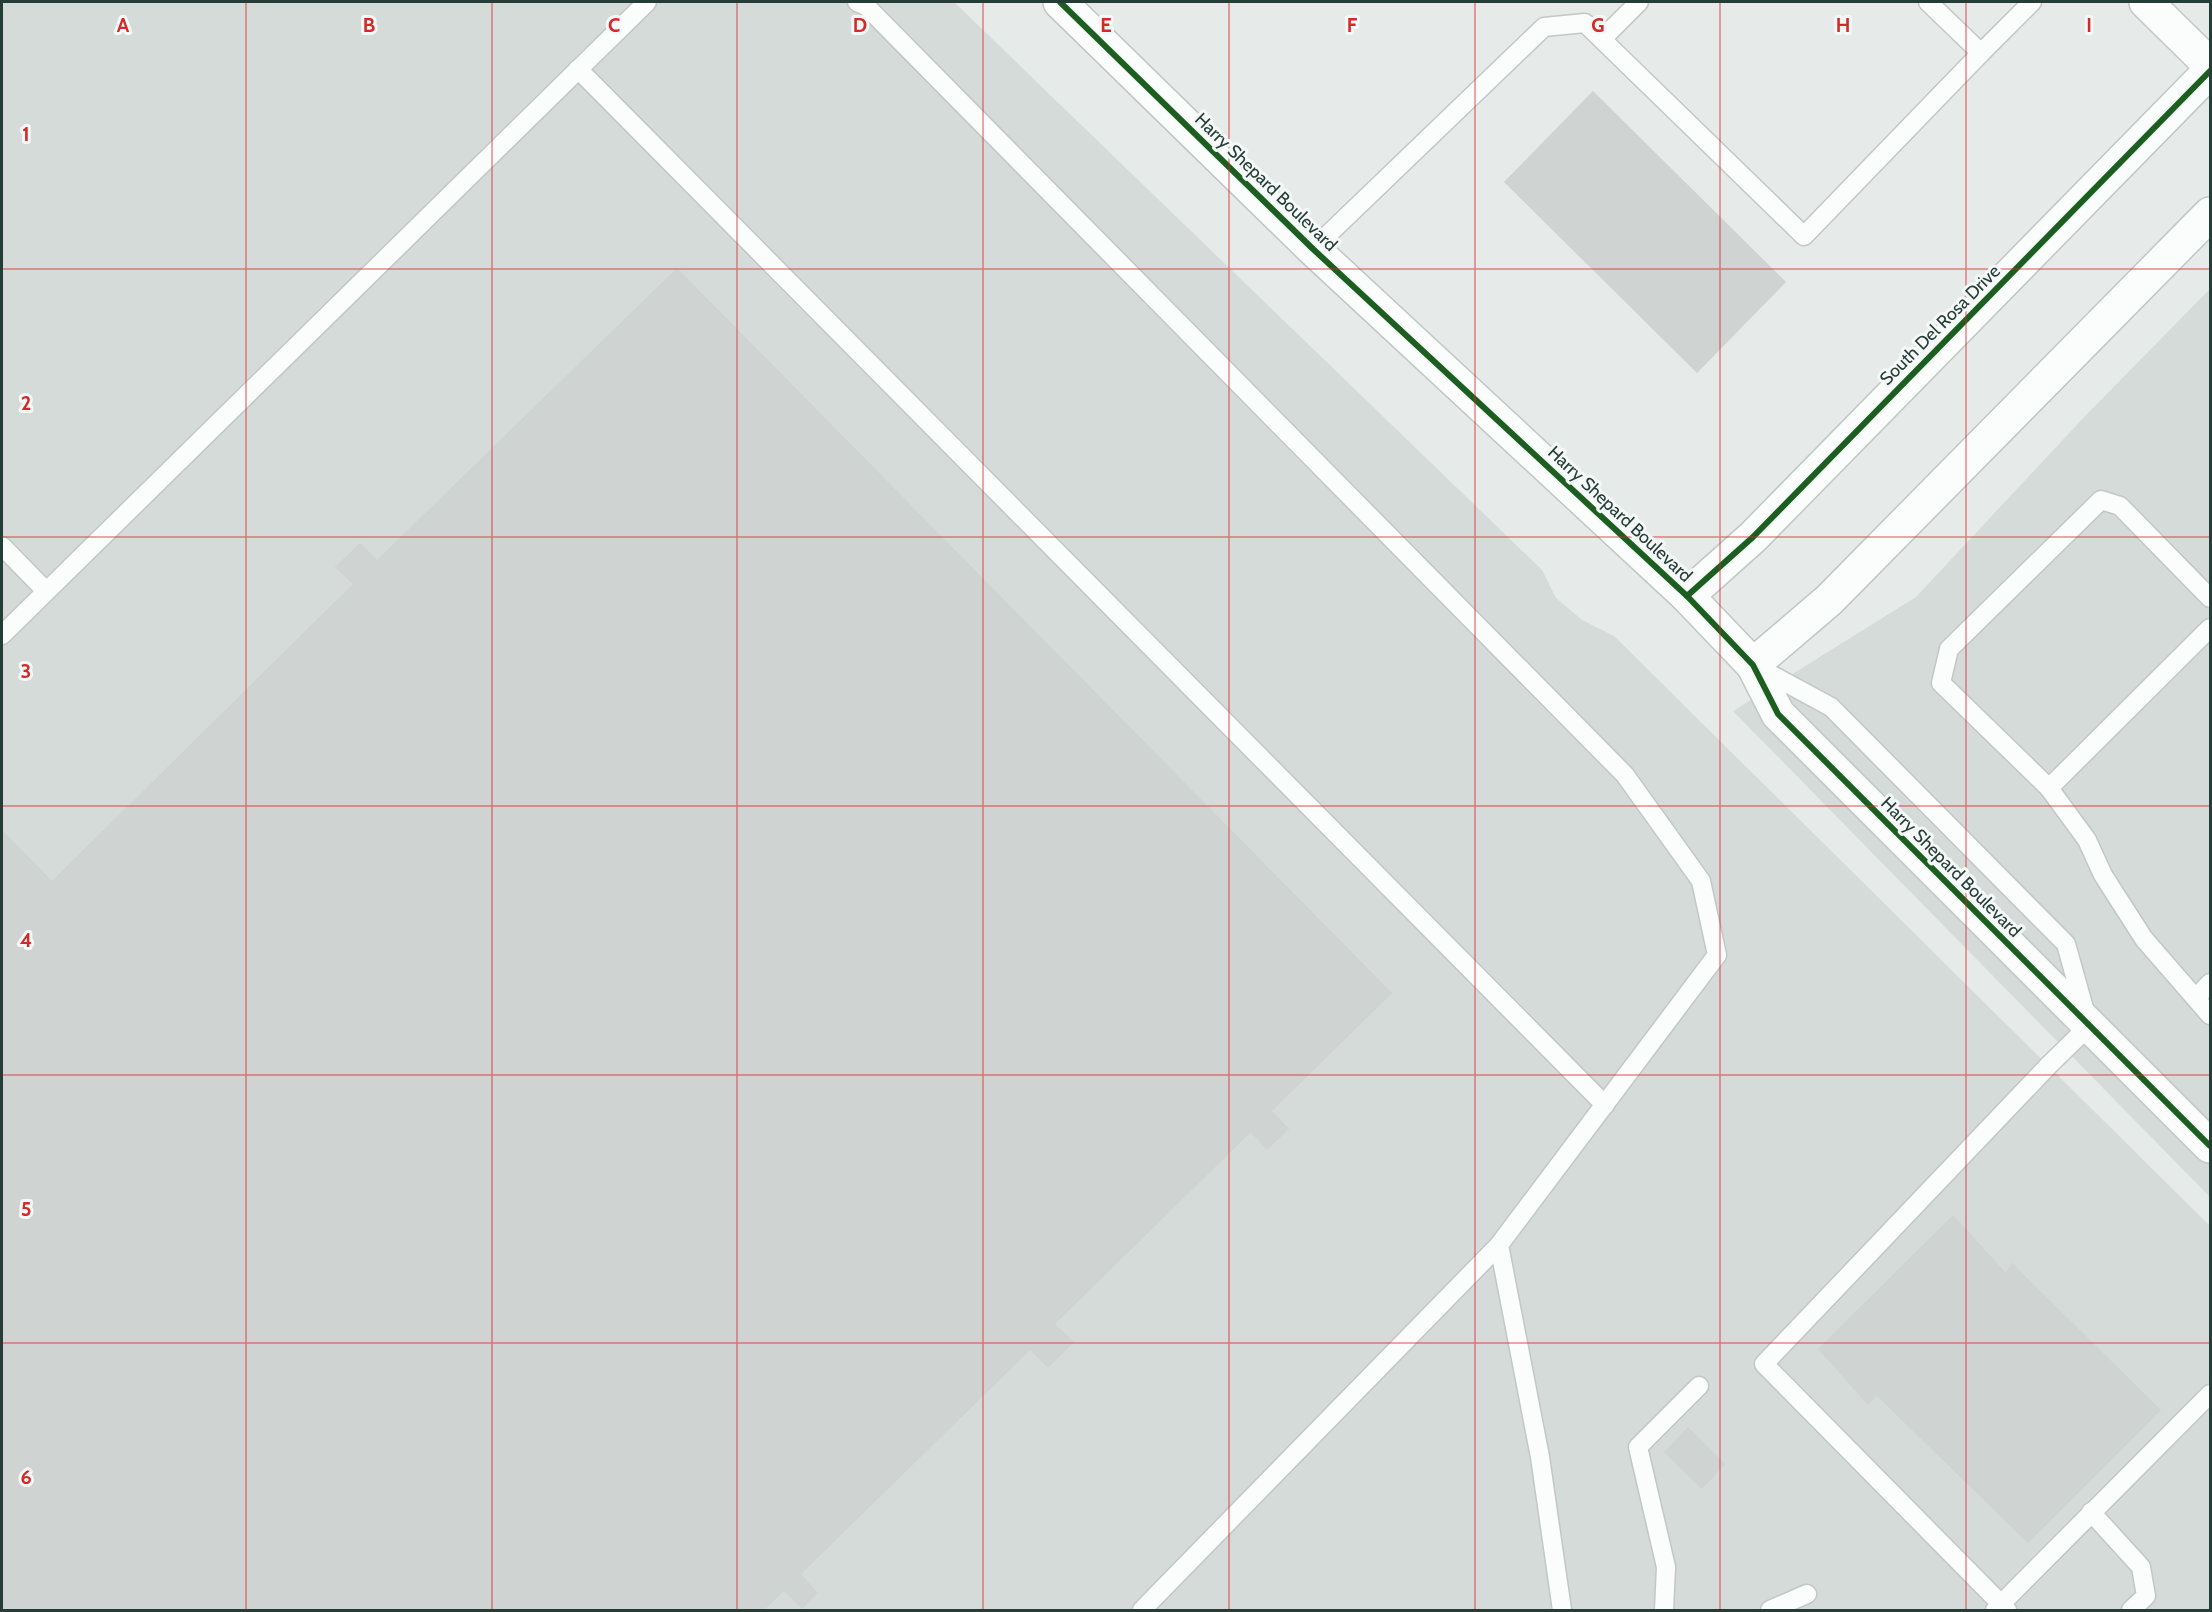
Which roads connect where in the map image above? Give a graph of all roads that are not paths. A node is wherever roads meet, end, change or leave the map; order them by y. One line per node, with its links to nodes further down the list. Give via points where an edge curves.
1 (647, 2): 11 (lane)
2 (857, 2): 27 (lane, via 1625,775 1701,881 1717,956)
3 (1060, 2): 14 (street, Harry Shepard Boulevard)
4 (1639, 2): 8 (lane)
5 (1928, 2): 9 (lane)
6 (2032, 2): 9 (lane)
7 (2146, 2): 10 (street)
8 (1602, 39): 9 (lane, via 1804,236); 14 (lane, via 1585,23 1544,27)
9 (1981, 53)
10 (2211, 65)
11 (578, 69): 16 (lane); 27 (lane)
12 (2211, 71): 17 (street, South Del Rosa Drive, via 1753,537)
13 (2211, 214): 21 (street, via 1829,600)
14 (1313, 249): 17 (street, Harry Shepard Boulevard)
15 (2, 546): 16 (lane)
16 (46, 591): 20 (lane)
17 (1686, 596): 21 (street, Harry Shepard Boulevard)
18 (2211, 598): 22 (lane, via 2120,506 2101,500 1949,649 1941,682)
19 (2211, 628): 22 (lane)
20 (2, 635)
21 (1753, 665): 26 (street, Harry Shepard Boulevard, via 1778,714)
22 (2049, 788): 24 (lane, via 2087,840 2103,875 2144,939)
23 (2211, 983): 24 (lane)
24 (2196, 998): 25 (lane)
25 (2211, 1015)
26 (2089, 1026): 28 (street, Harry Shepard Boulevard); 34 (lane, via 1764,1364)
27 (1605, 1105): 29 (lane)
28 (2211, 1146)
29 (1499, 1245): 35 (lane); 36 (lane, via 1540,1457)
30 (1699, 1386): 37 (lane, via 1638,1447 1666,1567)
31 (2211, 1394): 32 (lane)
32 (2091, 1512): 34 (lane); 39 (lane, via 2141,1567 2146,1596)
33 (1807, 1594): 38 (lane)
34 (2001, 1609)
35 (1142, 1611)
36 (1562, 1611)
37 (1664, 1611)
38 (1770, 1611)
39 (2131, 1611)

